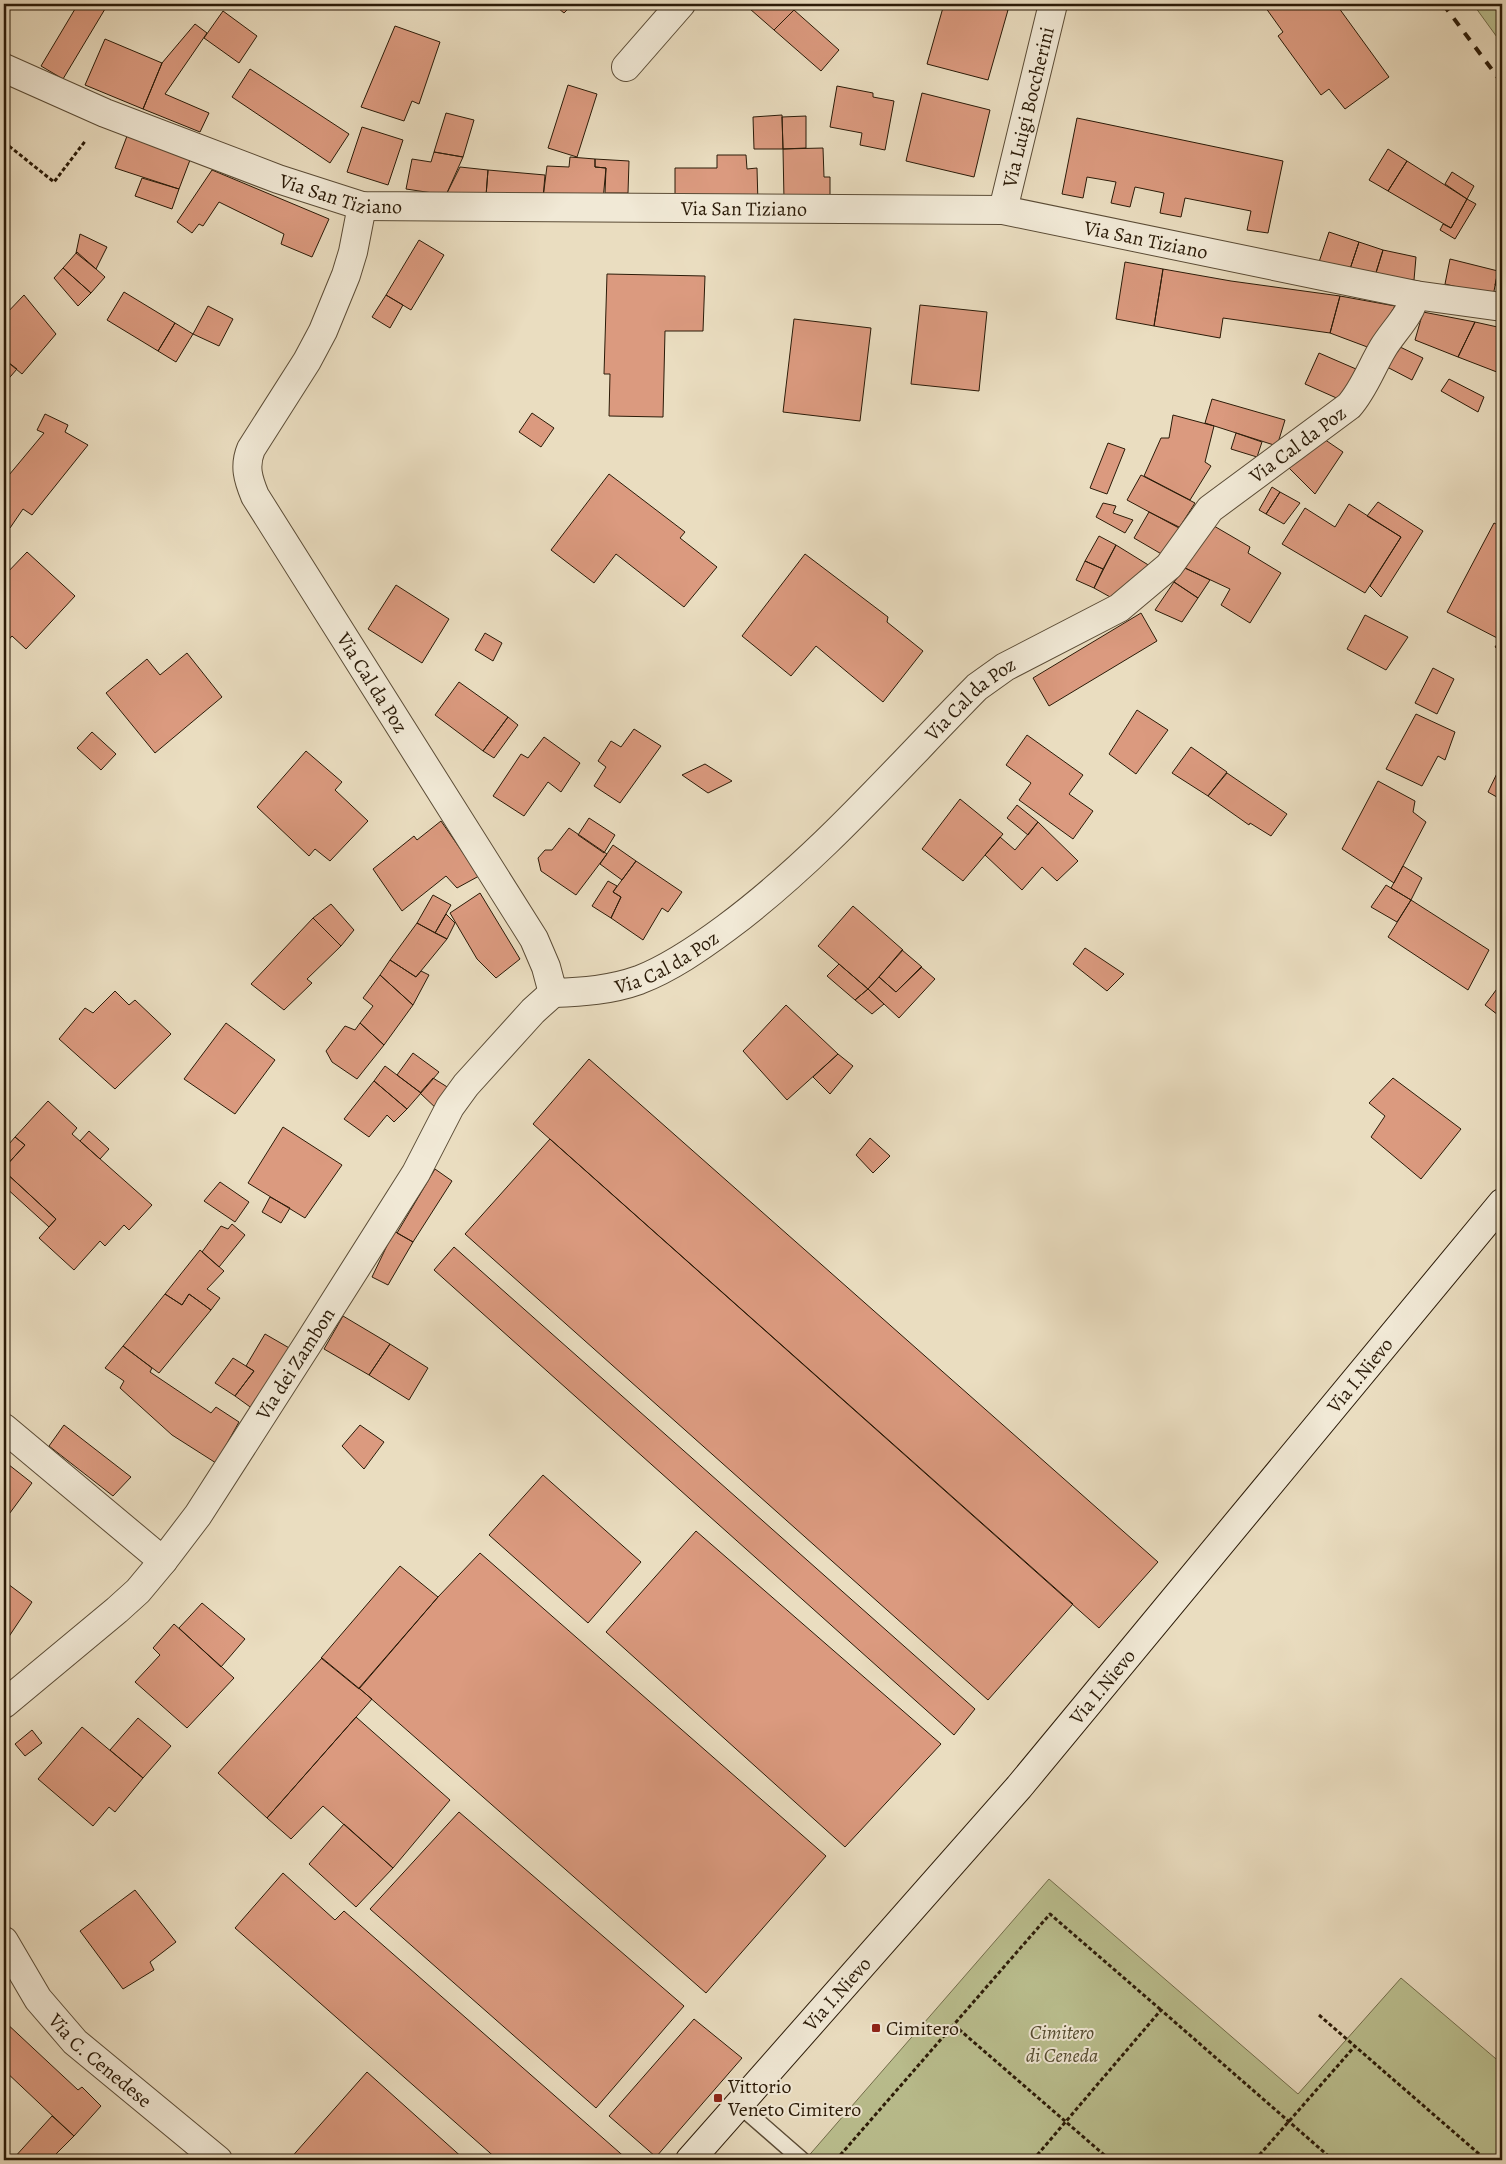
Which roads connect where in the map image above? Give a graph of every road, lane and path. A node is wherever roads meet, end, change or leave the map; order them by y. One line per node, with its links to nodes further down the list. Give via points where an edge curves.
1 (681, 4): 3 (street)
2 (1053, 4): 8 (street, Via Luigi Boccherini)
3 (626, 67)
4 (4, 68): 5 (street, Via San Tiziano)
5 (105, 113): 6 (path, via 54,182); 7 (street, Via San Tiziano)
6 (4, 142)
7 (362, 206): 8 (street, Via San Tiziano); 11 (street, Via Cal da Poz, via 346,275 307,361 251,449 247,459 249,482 534,939)
8 (1003, 210): 9 (street, Via San Tiziano)
9 (1416, 295): 10 (street, Via San Tiziano); 11 (street, Via Cal da Poz, via 1410,311 1349,406 1210,510 1170,566 1135,596 1119,608 1005,667 977,687 780,885 704,944 639,980 585,992)
10 (1502, 307)
11 (553, 993): 14 (street, Via dei Zambon, via 473,1077 450,1108 416,1172 320,1325 198,1515)
12 (1502, 1203): 21 (street, Via I.Nievo, via 1019,1787)
13 (4, 1428): 14 (street)
14 (164, 1561): 15 (street, Via dei Zambon, via 117,1610)
15 (4, 1704)
16 (4, 1941): 24 (street, Via C. Cenedese, via 38,1999 75,2042)
17 (1161, 2010): 19 (path, via 1050,1914); 22 (path); 23 (path)
18 (1319, 2015): 20 (path)
19 (954, 2025): 22 (path); 27 (path)
20 (1355, 2046): 23 (path); 32 (path)
21 (739, 2105): 25 (street, Via I.Nievo); 26 (lane)
22 (1066, 2122): 28 (path); 29 (path)
23 (1288, 2122): 30 (path); 31 (path)
24 (218, 2160)
25 (690, 2160)
26 (802, 2160)
27 (836, 2160)
28 (1033, 2160)
29 (1110, 2160)
30 (1255, 2160)
31 (1333, 2160)
32 (1486, 2160)

